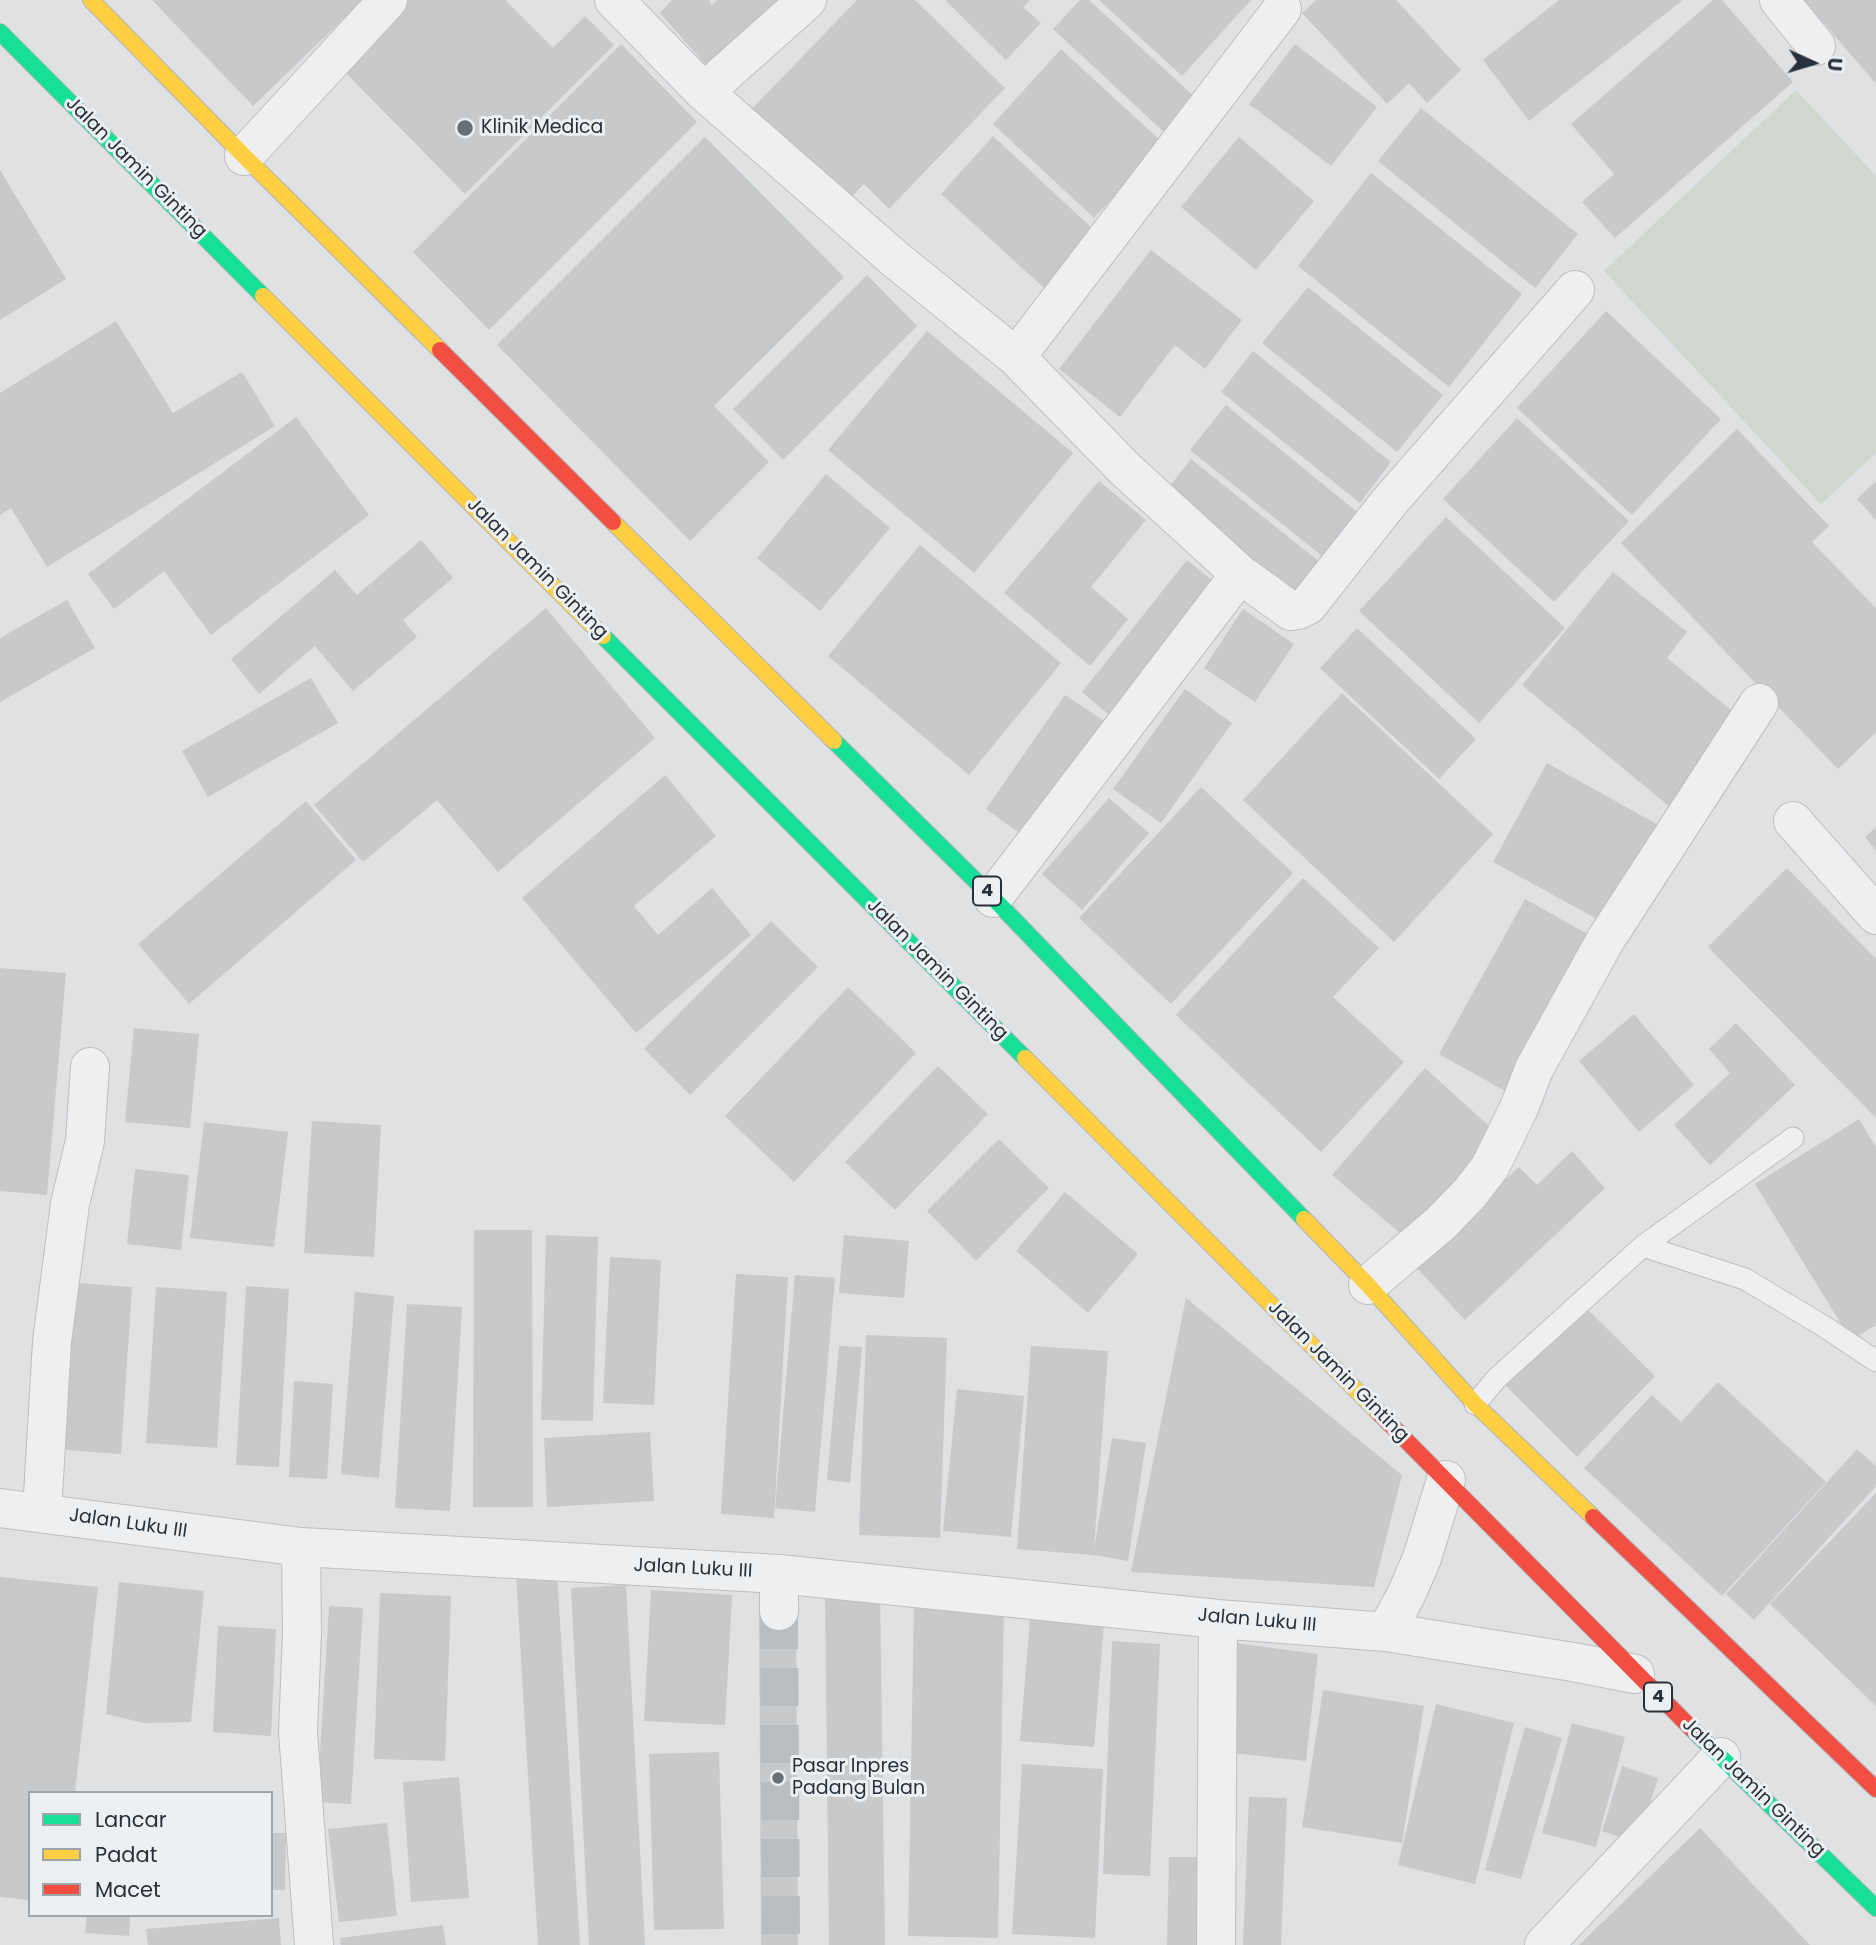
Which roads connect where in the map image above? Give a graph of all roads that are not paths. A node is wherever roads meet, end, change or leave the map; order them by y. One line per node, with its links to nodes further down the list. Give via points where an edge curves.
1 (91, 0): 10 (highway, 4)
2 (388, 0): 10 (street)
3 (614, 0): 9 (street)
4 (807, 0): 9 (street)
5 (1779, 0): 8 (street)
6 (1282, 9): 12 (street)
7 (0, 32): 24 (highway, Jalan Jamin Ginting / 4)
8 (1816, 46)
9 (704, 92): 12 (street, via 895,259)
10 (244, 156): 16 (highway, 4)
11 (1575, 290): 13 (street, via 1390,501 1308,605 1291,611)
12 (1016, 357): 13 (street, via 1125,469)
13 (1240, 574): 16 (street)
14 (1759, 703): 21 (street, via 1606,939 1534,1069 1490,1167 1440,1223)
15 (1793, 821): 17 (street)
16 (993, 898): 21 (highway, 4)
17 (1876, 915)
18 (90, 1067): 26 (street, via 85,1141 70,1204 52,1342)
19 (1793, 1138): 20 (lane)
20 (1643, 1246): 22 (lane, via 1745,1279); 23 (lane, via 1497,1378)
21 (1368, 1285): 23 (highway, 4)
22 (1876, 1361)
23 (1475, 1404): 34 (highway, 4)
24 (1446, 1480): 31 (street, via 1422,1558); 32 (highway, Jalan Jamin Ginting / 4)
25 (0, 1508): 26 (street, Jalan Luku III)
26 (42, 1512): 27 (street, Jalan Luku III)
27 (301, 1547): 28 (street, Jalan Luku III); 36 (street, via 298,1732)
28 (779, 1574): 29 (street); 30 (street, Jalan Luku III)
29 (779, 1611)
30 (1218, 1619): 31 (street, Jalan Luku III); 37 (street)
31 (1386, 1632): 32 (street, Jalan Luku III)
32 (1635, 1674): 33 (highway, Jalan Jamin Ginting / 4)
33 (1721, 1757): 35 (highway, Jalan Jamin Ginting / 4); 38 (street)
34 (1876, 1789)
35 (1876, 1908)
36 (314, 1945)
37 (1216, 1945)
38 (1544, 1945)

